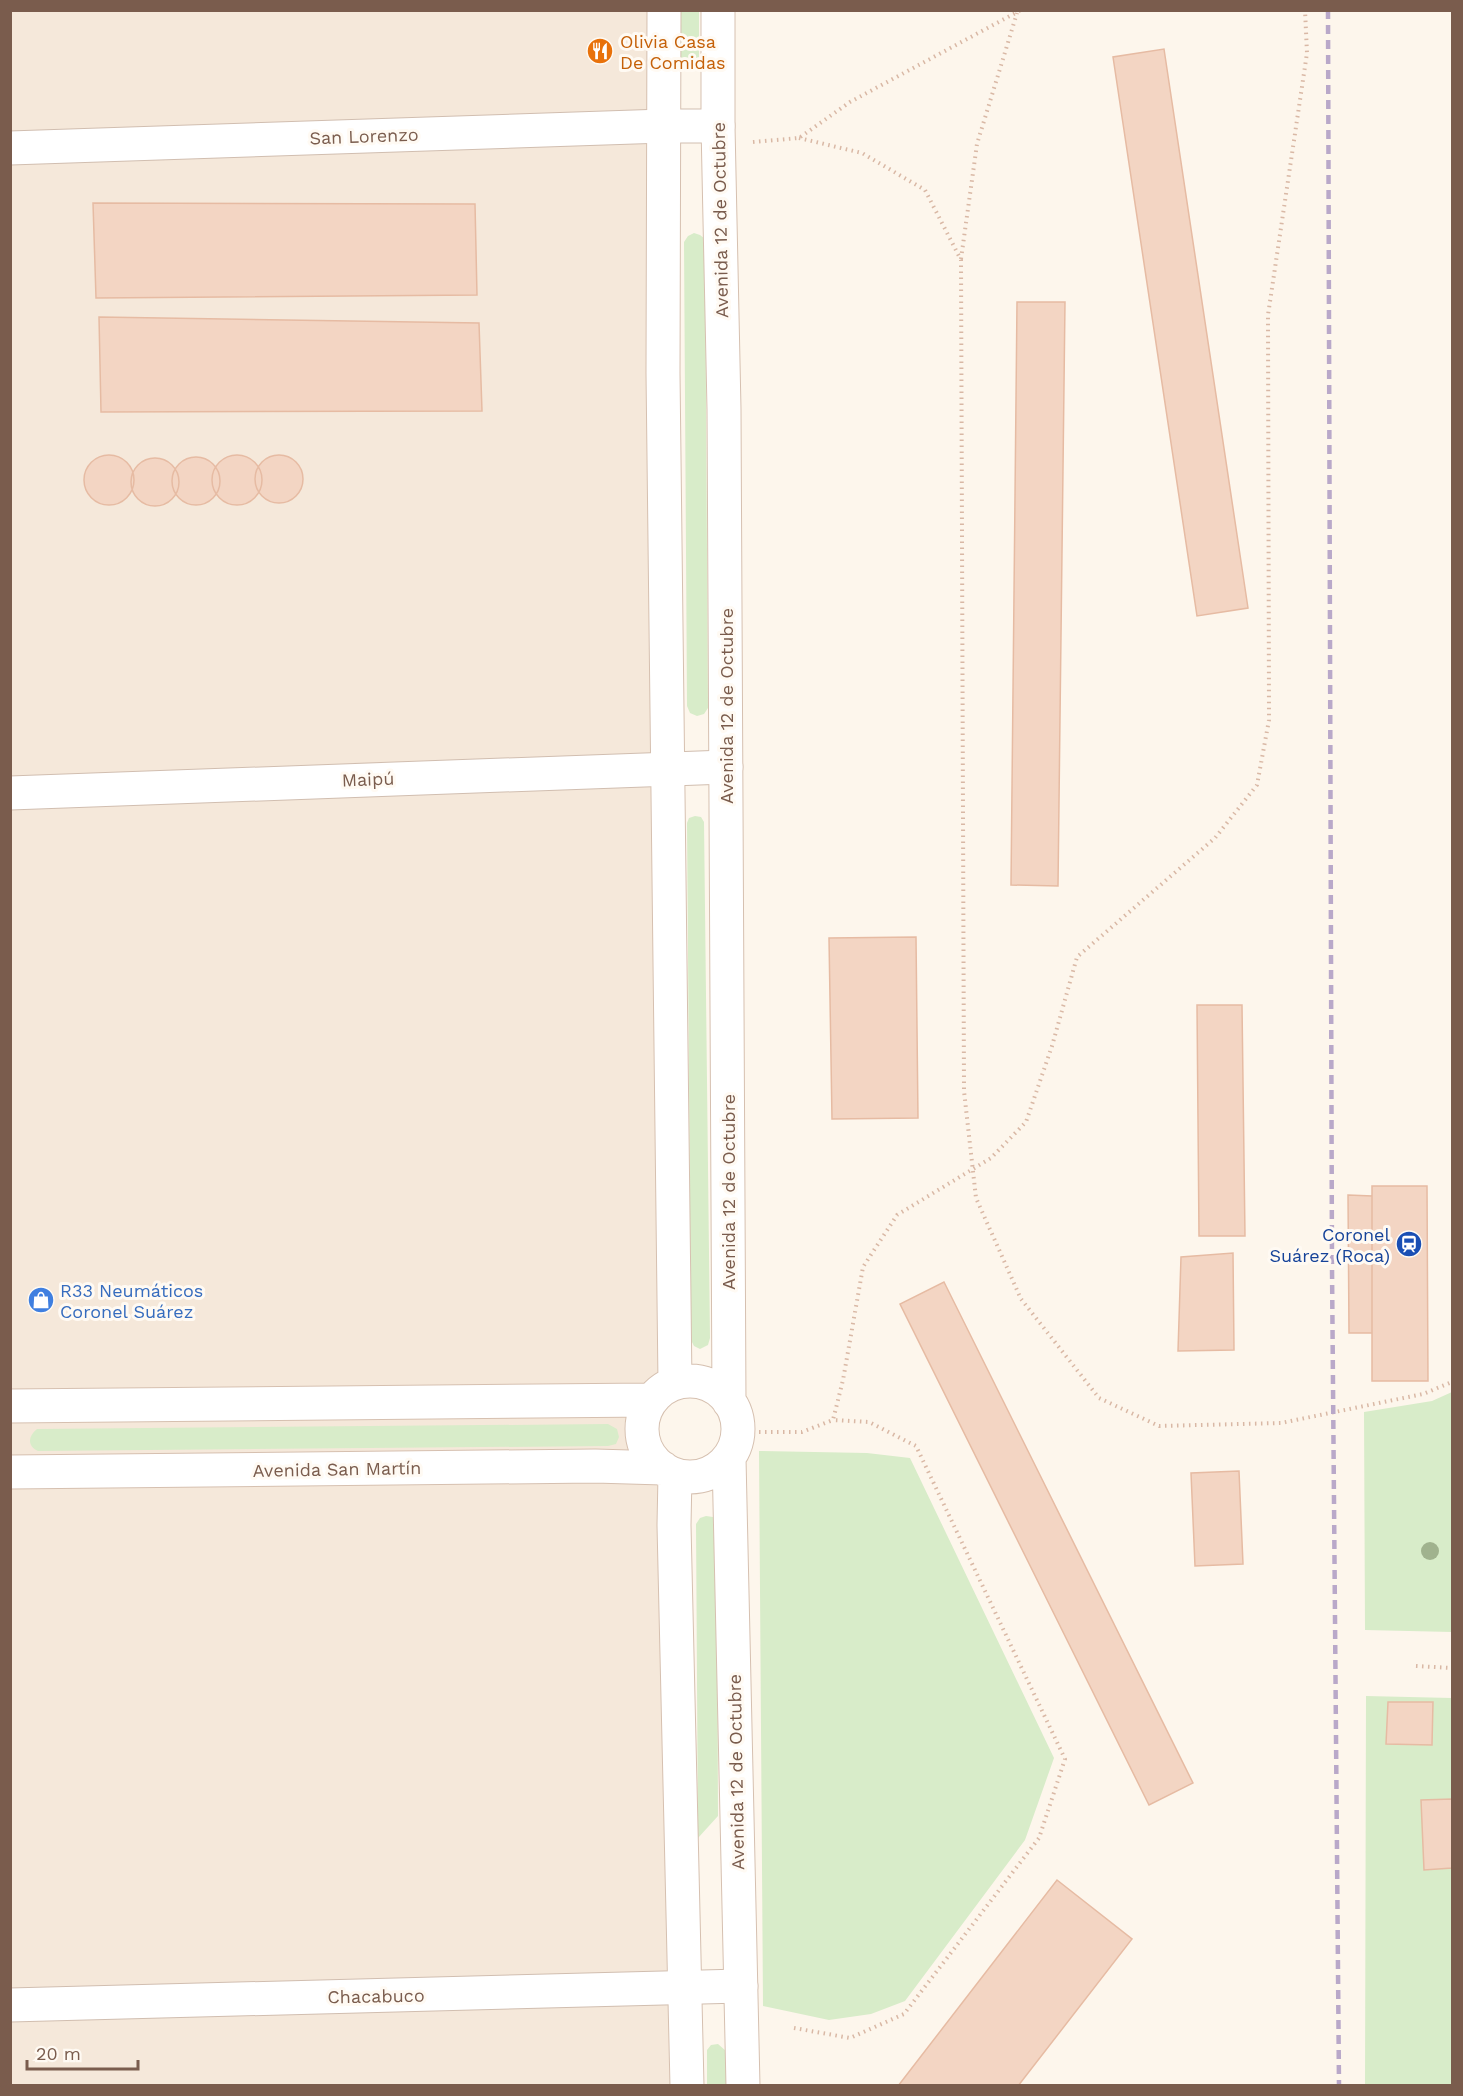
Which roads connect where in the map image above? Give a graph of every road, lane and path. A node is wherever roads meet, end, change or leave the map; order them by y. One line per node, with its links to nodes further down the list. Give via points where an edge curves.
1 (663, 10): 5 (main road)
2 (718, 10): 6 (main road, Avenida 12 de Octubre)
3 (1305, 10): 13 (path, via 1306,53 1268,315 1269,720 1257,785 1215,838 1077,957 1026,1122 991,1158)
4 (1019, 11): 7 (path, via 850,102); 9 (path, via 977,144)
5 (664, 126): 6 (main road, San Lorenzo); 8 (main road, San Lorenzo); 11 (main road)
6 (718, 136): 7 (path); 10 (main road, Avenida 12 de Octubre)
7 (799, 138): 9 (path, via 862,153 925,190)
8 (10, 148)
9 (961, 260): 13 (path, via 964,1090)
10 (726, 767): 11 (main road, Maipú); 18 (main road, Avenida 12 de Octubre)
11 (668, 768): 12 (main road, Maipú); 15 (main road)
12 (10, 793)
13 (973, 1169): 14 (path, via 976,1198 1022,1299 1099,1398 1159,1426 1281,1423 1423,1395); 17 (path, via 897,1215 863,1267)
14 (1452, 1382)
15 (663, 1392): 16 (main road); 18 (main road, via 693,1381 709,1384 723,1393); 20 (main road, via 644,1415 642,1431 645,1447 654,1461)
16 (10, 1406)
17 (833, 1420): 18 (path, via 802,1432); 26 (path, via 869,1422 916,1446 1065,1759 1039,1838 904,2014 850,2038)
18 (732, 1430): 20 (main road, via 723,1465 695,1477); 23 (main road, Avenida 12 de Octubre)
19 (10, 1472): 20 (main road, Avenida San Martín, via 595,1466)
20 (669, 1472): 24 (main road, via 674,1525)
21 (1416, 1666): 22 (path)
22 (1452, 1668)
23 (741, 1986): 24 (main road, Chacabuco); 28 (main road, Avenida 12 de Octubre)
24 (686, 1988): 25 (main road, Chacabuco); 27 (main road)
25 (10, 2005)
26 (794, 2028)
27 (687, 2085)
28 (743, 2085)

